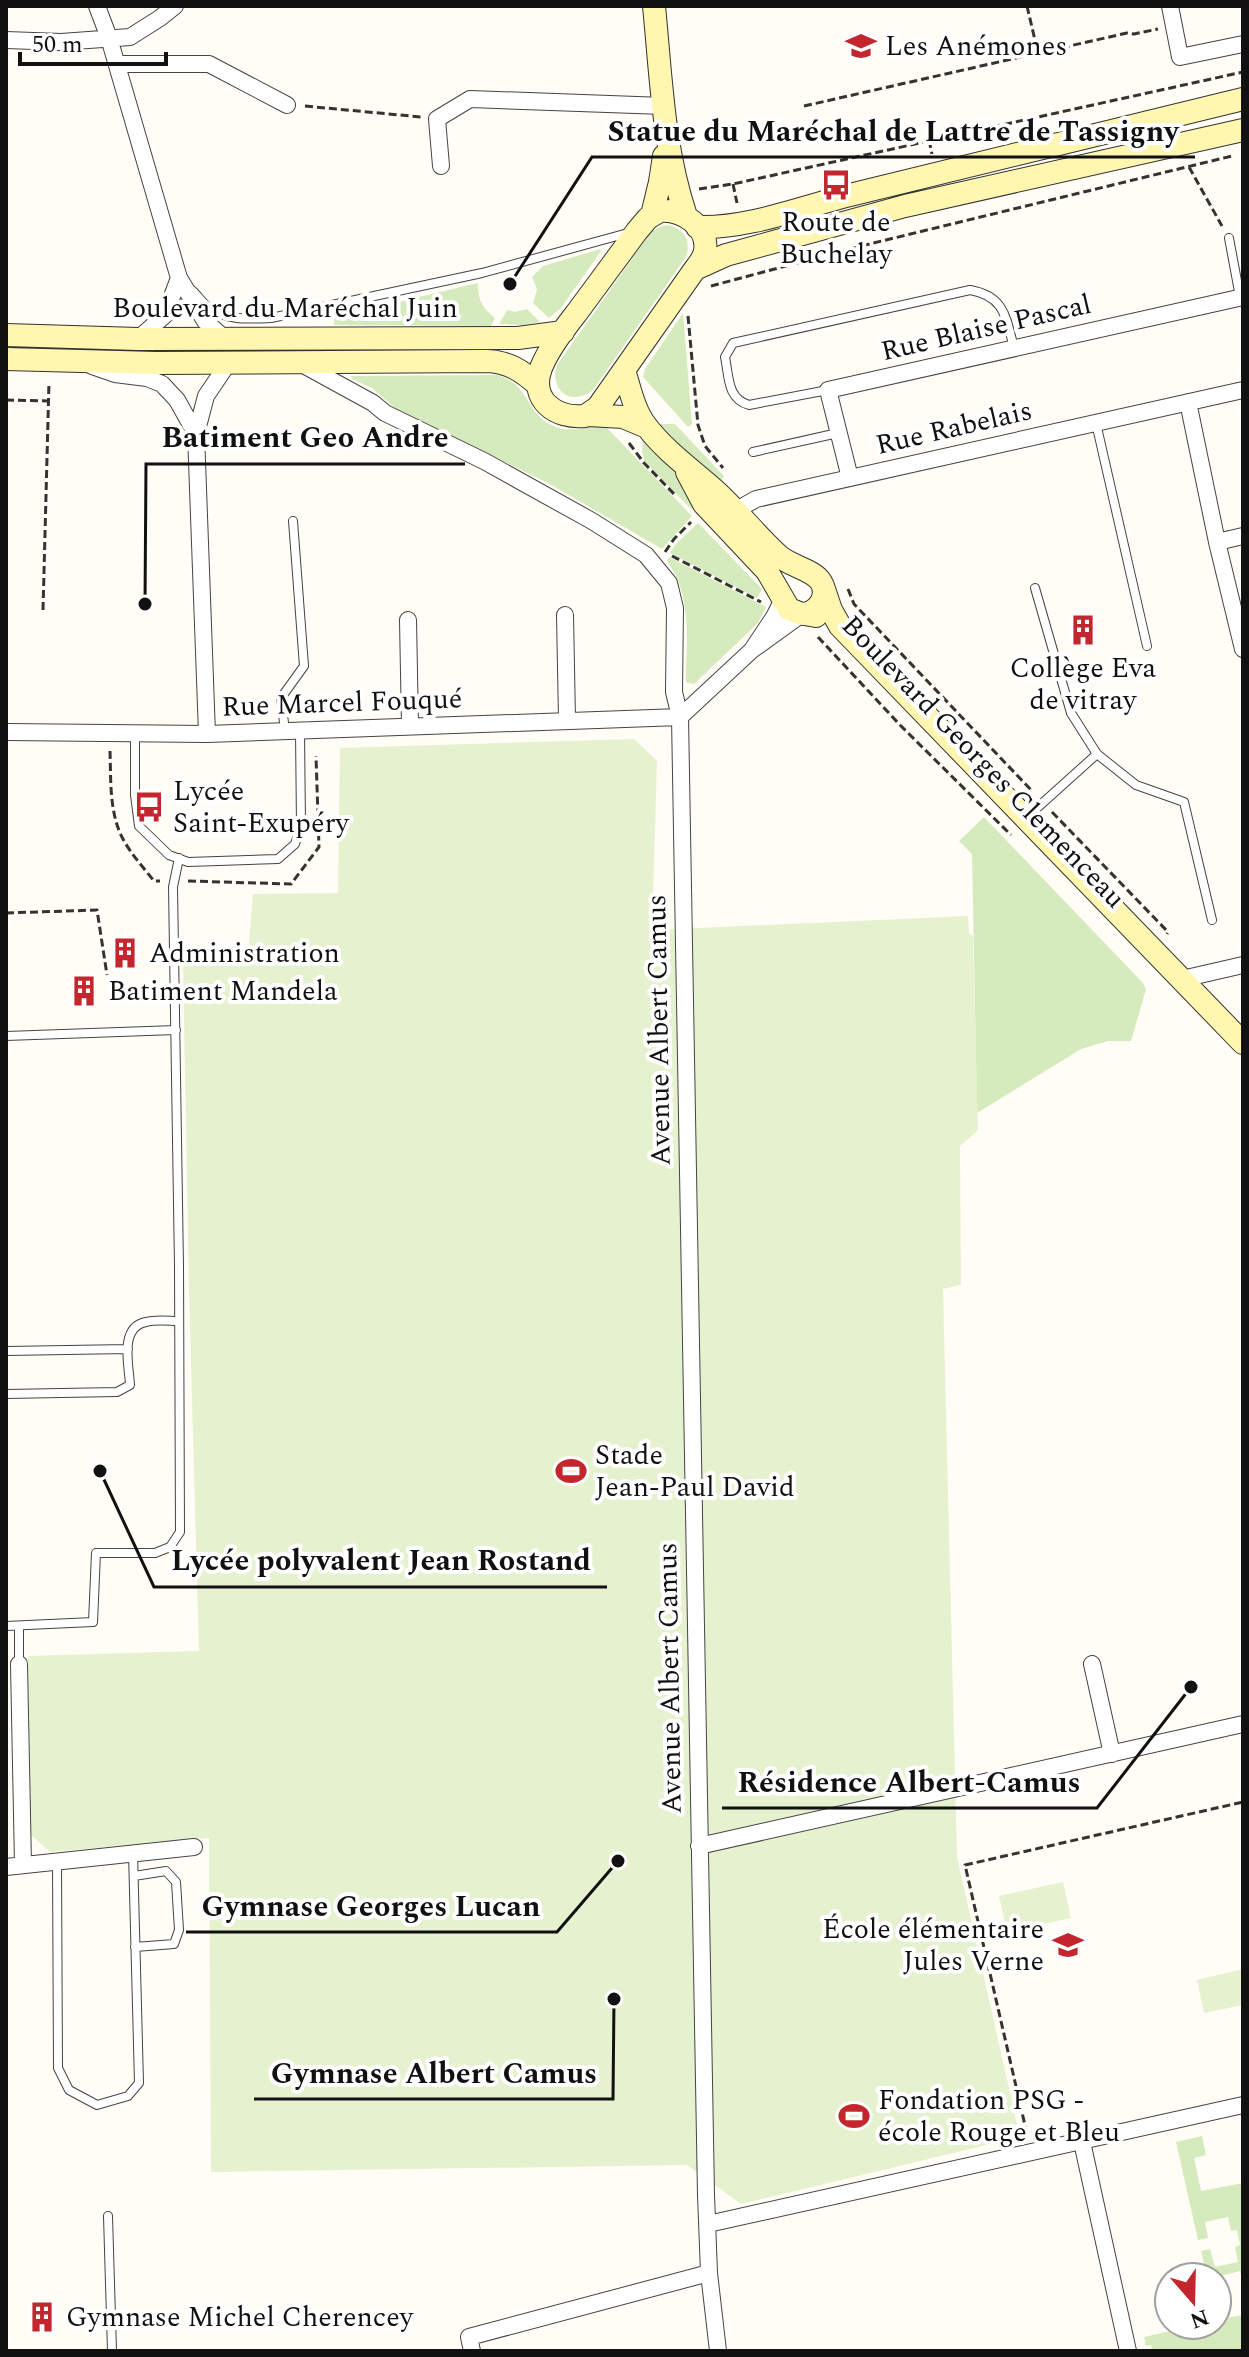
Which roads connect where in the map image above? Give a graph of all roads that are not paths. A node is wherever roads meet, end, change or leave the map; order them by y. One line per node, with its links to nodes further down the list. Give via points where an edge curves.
1 (97, 6): 5 (street)
2 (175, 6): 5 (street, via 130,37)
3 (654, 6): 11 (main road)
4 (1175, 12): 7 (street, via 1180,57)
5 (109, 38): 6 (street); 8 (street)
6 (6, 40)
7 (1243, 44)
8 (117, 64): 10 (street, via 209,64); 19 (street)
9 (1243, 99): 15 (main road, via 741,224 724,227)
10 (287, 105)
11 (664, 106): 13 (main road); 14 (street, via 470,99 437,119)
12 (1243, 130): 18 (main road, via 905,206 726,255)
13 (666, 131): 15 (main road, via 678,191); 16 (main road, via 660,182)
14 (441, 166)
15 (692, 221): 16 (main road, via 666,211); 18 (main road, via 705,248)
16 (645, 223): 19 (lane, via 482,273 271,318 223,315); 21 (main road)
17 (1229, 238): 20 (lane)
18 (695, 269): 30 (main road)
19 (181, 281): 23 (street, via 165,315); 24 (street, via 205,321)
20 (1242, 297): 25 (street, Rue Blaise Pascal)
21 (563, 332): 24 (main road, Boulevard du Maréchal Juin, via 518,338); 31 (main road, via 540,370)
22 (6, 335): 23 (main road, Boulevard du Maréchal Juin)
23 (138, 339): 24 (main road, Boulevard du Maréchal Juin)
24 (225, 339)
25 (1014, 348): 32 (street, Rue Blaise Pascal); 32 (lane, via 1003,309 985,292 970,290 733,343 725,357 732,393 739,402 749,405)
26 (6, 359): 27 (main road, Boulevard du Maréchal Juin)
27 (80, 362): 28 (main road, Boulevard du Maréchal Juin); 39 (street, via 162,384)
28 (229, 362): 29 (main road, Boulevard du Maréchal Juin); 39 (street, via 206,396)
29 (299, 362): 31 (main road, Boulevard du Maréchal Juin, via 504,362); 57 (street, Avenue Albert Camus, via 646,555 669,583 675,608 674,692)
30 (624, 370): 35 (main road); 37 (main road)
31 (538, 385): 35 (main road, Boulevard du Maréchal Juin, via 555,411)
32 (828, 390): 38 (street)
33 (1243, 390): 34 (street, Rue Rabelais)
34 (1188, 402): 36 (street, Rue Rabelais); 46 (street)
35 (589, 415): 37 (main road, via 623,417)
36 (1096, 423): 42 (street, Rue Rabelais); 54 (lane)
37 (647, 427): 41 (main road)
38 (839, 433): 40 (lane); 42 (street)
39 (196, 434): 63 (street)
40 (753, 452)
41 (680, 460): 43 (main road); 49 (main road, via 707,507 767,571)
42 (850, 478): 43 (street, Rue Rabelais, via 756,499)
43 (735, 511): 47 (main road, via 785,561)
44 (293, 521): 60 (lane, via 304,666 281,698)
45 (1243, 536): 46 (street)
46 (1217, 542): 55 (street)
47 (825, 579): 49 (main road, via 791,575); 51 (main road, via 819,607); 53 (main road, Boulevard Georges Clemenceau)
48 (1035, 588): 64 (lane, via 1071,713)
49 (774, 599): 51 (main road); 56 (street, via 774,617)
50 (565, 615): 58 (street)
51 (797, 618): 53 (main road, Boulevard Georges Clemenceau); 56 (street)
52 (408, 620): 59 (street)
53 (840, 626): 65 (main road, Boulevard Georges Clemenceau)
54 (1147, 646)
55 (1243, 649)
56 (752, 650): 57 (street)
57 (680, 717): 58 (street, Rue Marcel Fouqué); 83 (street, Avenue Albert Camus)
58 (567, 720): 59 (street, Rue Marcel Fouqué)
59 (410, 726): 60 (street, Rue Marcel Fouqué)
60 (293, 731): 63 (street, Rue Marcel Fouqué); 66 (lane, via 301,826 295,844 278,859)
61 (6, 732): 62 (street, Rue Marcel Fouqué)
62 (135, 733): 63 (street, Rue Marcel Fouqué); 66 (lane, via 139,826)
63 (207, 734)
64 (1097, 754): 65 (lane); 67 (lane, via 1136,785 1184,802)
65 (1034, 810): 69 (main road, Boulevard Georges Clemenceau)
66 (179, 858): 70 (lane, via 173,887)
67 (1212, 920)
68 (1243, 965): 69 (street)
69 (1182, 979): 72 (main road, Boulevard Georges Clemenceau)
70 (176, 1030): 71 (lane); 73 (lane)
71 (6, 1036)
72 (1243, 1043)
73 (179, 1321): 74 (lane, via 133,1327); 78 (lane, via 180,1532 170,1547 155,1553 96,1553 93,1622)
74 (128, 1349): 75 (lane); 76 (lane, via 130,1385 117,1392)
75 (6, 1351)
76 (6, 1394)
77 (6, 1626): 78 (lane)
78 (19, 1626): 79 (lane)
79 (19, 1664): 87 (street)
80 (1092, 1664): 82 (street)
81 (1243, 1724): 82 (street)
82 (1112, 1754): 83 (street)
83 (699, 1846): 93 (street, Avenue Albert Camus)
84 (194, 1847): 85 (street)
85 (133, 1853): 86 (street); 88 (lane)
86 (57, 1862): 87 (street); 89 (lane, via 58,2068 69,2090 97,2105 128,2096 139,2083)
87 (14, 1866)
88 (134, 1876): 89 (lane); 89 (lane, via 166,1871 176,1882 179,1930 174,1944)
89 (135, 1947)
90 (1243, 2105): 91 (street)
91 (1082, 2142): 93 (street); 98 (street)
92 (108, 2216): 95 (lane)
93 (708, 2224): 94 (street, Avenue Albert Camus)
94 (709, 2273): 96 (street, via 469,2337); 97 (street, Avenue Albert Camus)
95 (112, 2351)
96 (472, 2351)
97 (718, 2351)
98 (1128, 2351)

